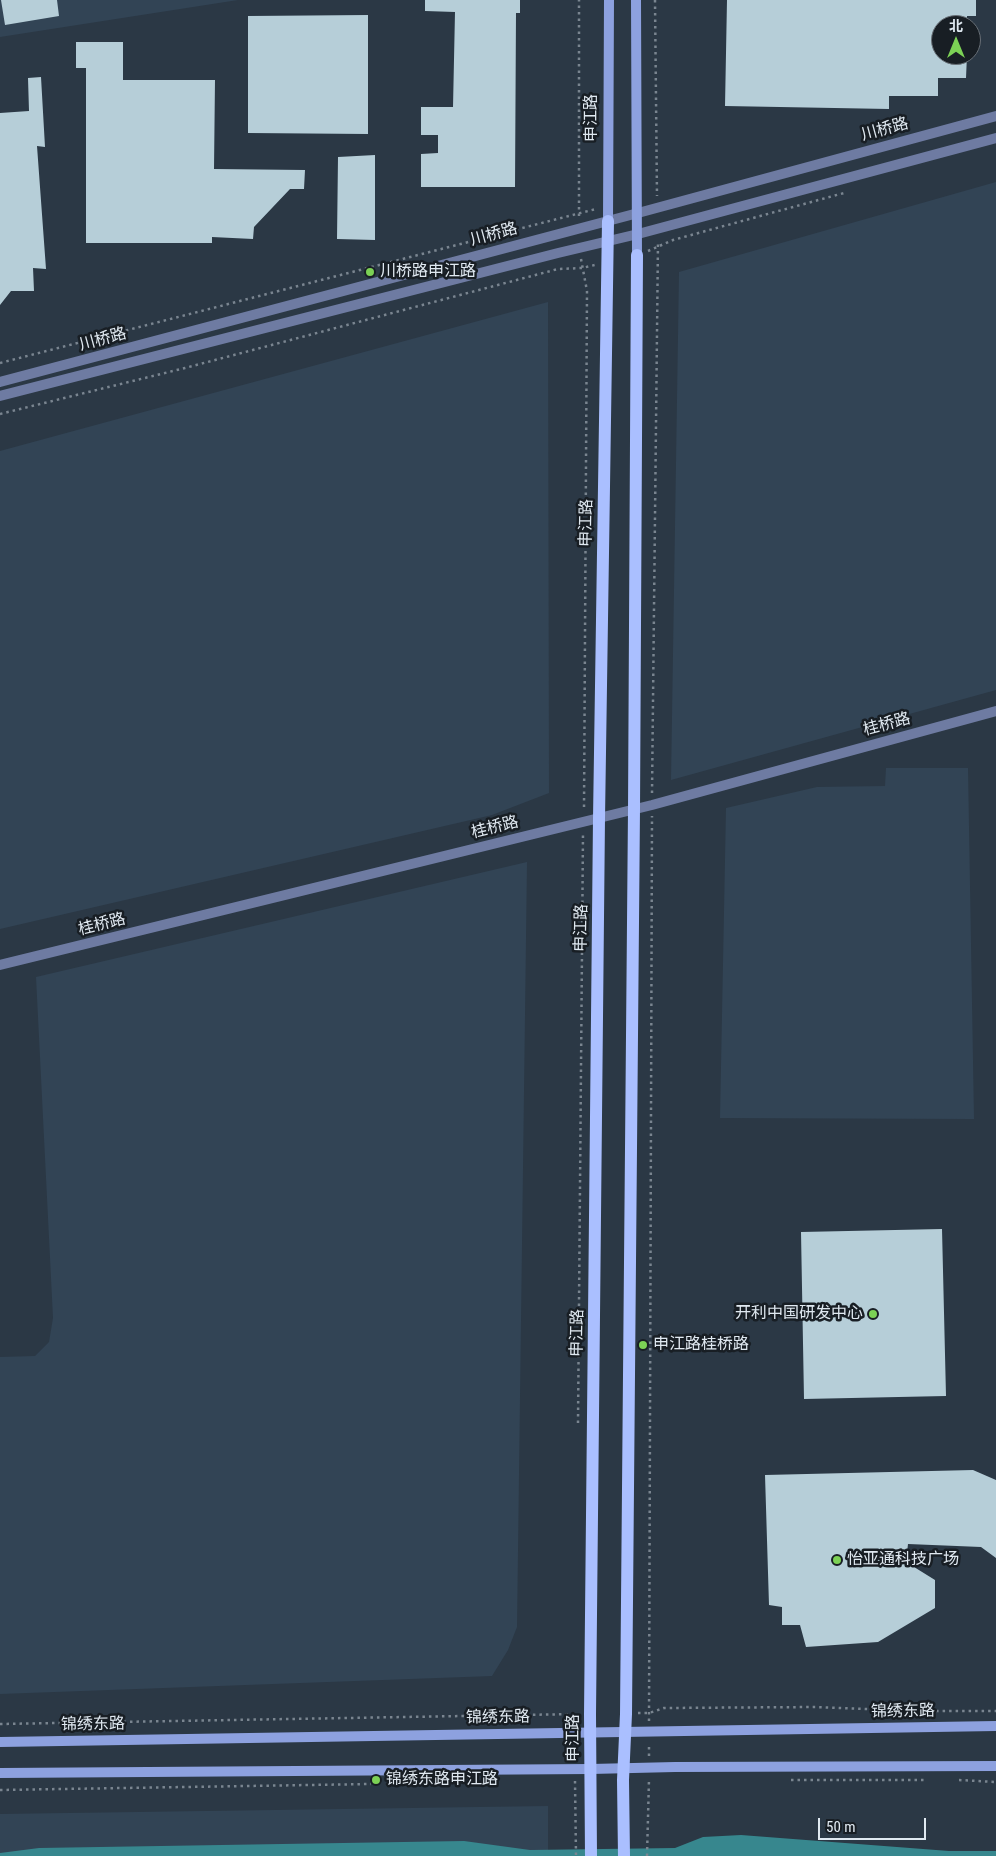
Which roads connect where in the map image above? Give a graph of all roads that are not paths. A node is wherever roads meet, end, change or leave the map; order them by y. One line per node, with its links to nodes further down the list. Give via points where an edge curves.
1 (609, 0): 6 (main road, 申江路)
2 (636, 0): 5 (main road)
3 (996, 116): 5 (street, 川桥路)
4 (996, 138): 7 (street, 川桥路)
5 (638, 213): 6 (street, 川桥路); 7 (main road)
6 (608, 221): 8 (main road, 申江路); 10 (street, 川桥路)
7 (638, 234): 8 (street, 川桥路); 9 (main road)
8 (607, 241): 11 (street, 川桥路); 14 (main road, 申江路)
9 (637, 255): 13 (main road)
10 (0, 382)
11 (0, 396)
12 (996, 711): 13 (street, 桂桥路)
13 (634, 809): 14 (street, 桂桥路); 18 (main road)
14 (599, 818): 15 (street, 桂桥路); 17 (main road, 申江路)
15 (0, 966)
16 (996, 1726): 18 (main road, 锦绣东路)
17 (591, 1732): 18 (main road, 锦绣东路); 19 (main road, 锦绣东路); 22 (main road, 申江路)
18 (625, 1732): 21 (main road)
19 (0, 1742)
20 (996, 1766): 21 (main road)
21 (624, 1768): 22 (main road); 25 (main road)
22 (591, 1769): 23 (main road); 24 (main road, 申江路)
23 (0, 1773)
24 (591, 1856)
25 (624, 1856)

